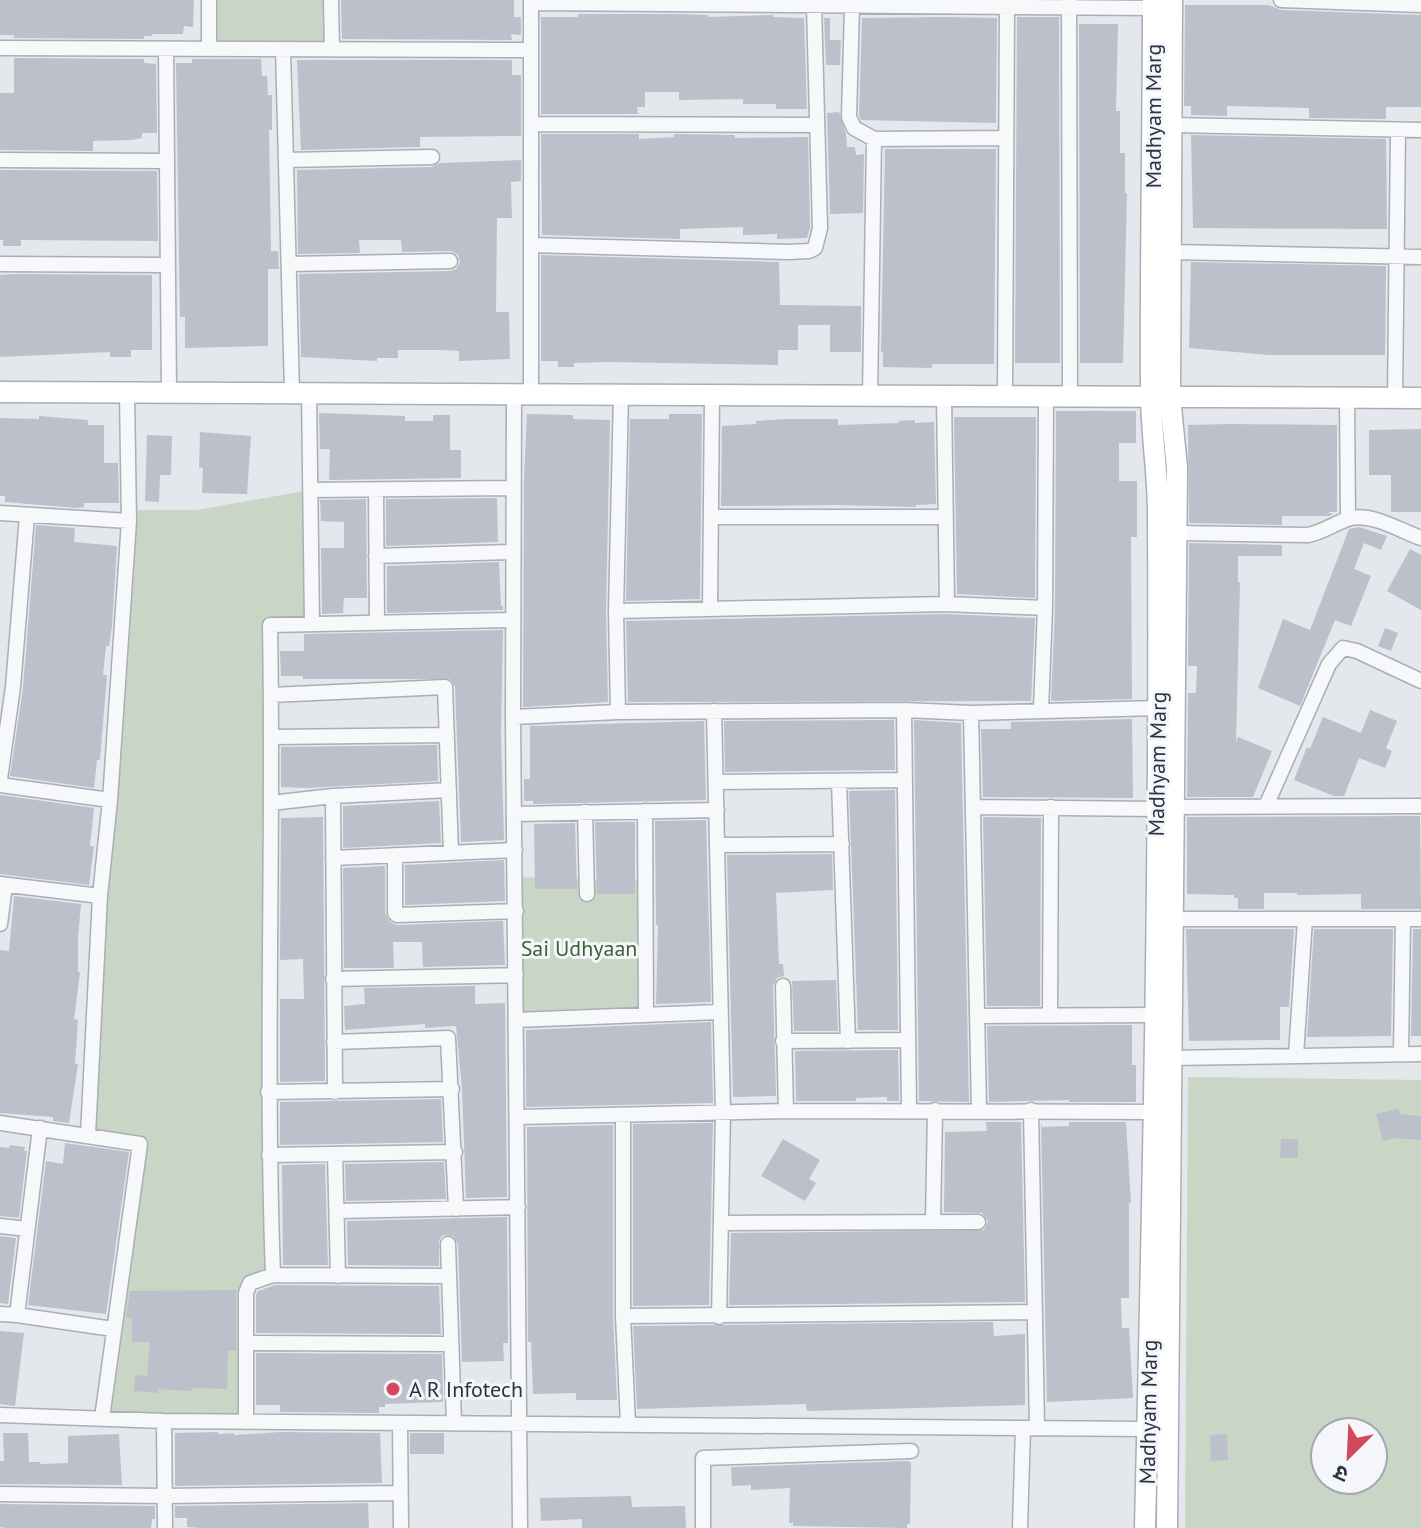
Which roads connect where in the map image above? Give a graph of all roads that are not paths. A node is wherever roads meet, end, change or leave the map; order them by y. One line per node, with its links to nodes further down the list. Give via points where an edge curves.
1 (209, 0): 14 (street)
2 (331, 0): 16 (street)
3 (1281, 0): 10 (street)
4 (531, 2): 5 (street); 17 (street)
5 (785, 3): 9 (street)
6 (1007, 3): 8 (street); 11 (street); 23 (street)
7 (1160, 3): 8 (street); 20 (street, Madhyam Marg); 49 (street, Madhyam Marg)
8 (1069, 4): 48 (street)
9 (814, 5): 11 (street); 19 (street)
10 (1421, 5)
11 (852, 6): 24 (street, via 849,117 854,128)
12 (0, 48): 13 (street)
13 (166, 49): 14 (street); 28 (street)
14 (209, 49): 15 (street)
15 (283, 49): 16 (street); 27 (street)
16 (332, 49): 17 (street)
17 (531, 50): 18 (street)
18 (531, 124): 19 (street); 29 (street)
19 (817, 125): 29 (street, via 820,228 819,240 809,251)
20 (1172, 125): 21 (street); 30 (street, Madhyam Marg)
21 (1398, 130): 22 (street); 31 (street)
22 (1421, 130)
23 (1006, 138): 24 (street); 46 (street)
24 (874, 139): 44 (street)
25 (432, 157): 27 (street)
26 (0, 160): 28 (street)
27 (286, 160): 35 (street)
28 (166, 161): 36 (street)
29 (531, 245): 41 (street)
30 (1170, 252): 31 (street); 49 (street, Madhyam Marg)
31 (1396, 257): 32 (street); 51 (street)
32 (1421, 257)
33 (450, 261): 35 (street)
34 (0, 264): 36 (street)
35 (289, 264): 40 (street)
36 (167, 265): 39 (street)
37 (0, 392): 38 (street)
38 (127, 393): 39 (street); 61 (street)
39 (169, 393): 40 (street)
40 (300, 393): 41 (street); 54 (street)
41 (522, 394): 42 (street); 53 (street)
42 (621, 395): 43 (street); 69 (street)
43 (712, 395): 44 (street); 58 (street)
44 (870, 396): 45 (street)
45 (944, 396): 46 (street); 59 (street)
46 (1005, 396): 47 (street)
47 (1046, 396): 48 (street); 68 (street)
48 (1070, 397): 49 (street)
49 (1161, 397): 50 (street); 62 (street, Madhyam Marg, via 1177,468); 76 (street, Madhyam Marg)
50 (1347, 398): 51 (street); 60 (street)
51 (1395, 398): 52 (street)
52 (1421, 398)
53 (513, 488): 55 (street); 64 (street)
54 (310, 490): 55 (street); 72 (street)
55 (376, 490): 65 (street)
56 (0, 513): 57 (street)
57 (27, 516): 61 (street); 74 (street)
58 (711, 517): 59 (street); 67 (street)
59 (946, 517): 66 (street)
60 (1348, 519): 62 (street, via 1308,535); 63 (street, via 1369,518)
61 (129, 521): 92 (street)
62 (1176, 533): 98 (street, Madhyam Marg)
63 (1421, 538)
64 (513, 552): 65 (street); 70 (street)
65 (376, 556): 71 (street)
66 (947, 604): 67 (street); 68 (street)
67 (710, 608): 69 (street)
68 (1045, 608): 77 (street)
69 (616, 611): 80 (street)
70 (513, 620): 71 (street); 82 (street)
71 (377, 623): 72 (street)
72 (312, 624): 75 (street, via 270,625)
73 (1421, 681): 94 (street, via 1343,648 1329,664)
74 (6, 686): 85 (street)
75 (271, 695): 83 (street, via 445,687); 84 (street)
76 (1158, 708): 77 (street); 98 (street, Madhyam Marg)
77 (1041, 709): 81 (street)
78 (904, 710): 79 (street); 81 (street); 86 (street)
79 (714, 711): 80 (street); 88 (street)
80 (618, 712): 82 (street)
81 (971, 713): 96 (street)
82 (513, 717): 102 (street)
83 (447, 735): 84 (street); 90 (street)
84 (271, 737): 93 (street)
85 (0, 779)
86 (905, 780): 87 (street); 127 (street)
87 (839, 781): 88 (street); 103 (street)
88 (716, 782): 99 (street)
89 (0, 785): 92 (street)
90 (449, 790): 91 (street); 106 (street)
91 (333, 796): 93 (street); 108 (street)
92 (110, 800): 111 (street)
93 (271, 803): 136 (street)
94 (1266, 806): 95 (street); 98 (street)
95 (1421, 806)
96 (973, 807): 97 (street); 124 (street)
97 (1051, 807): 98 (street); 125 (street)
98 (1165, 808): 113 (street, Madhyam Marg); 123 (street, Madhyam Marg)
99 (717, 810): 100 (street); 104 (street)
100 (645, 811): 101 (street); 122 (street)
101 (585, 812): 102 (street); 110 (street)
102 (514, 814): 105 (street)
103 (842, 844): 104 (street); 129 (street)
104 (718, 845): 121 (street)
105 (515, 850): 106 (street); 112 (street)
106 (451, 852): 107 (street)
107 (395, 855): 108 (street); 112 (street, via 398,916)
108 (333, 858): 119 (street)
109 (2, 884): 111 (street); 117 (street)
110 (587, 894)
111 (100, 896): 149 (street)
112 (516, 911): 118 (street)
113 (1172, 919): 114 (street); 134 (street, Madhyam Marg)
114 (1305, 919): 115 (street); 133 (street)
115 (1403, 919): 116 (street); 131 (street)
116 (1421, 919)
117 (0, 924)
118 (516, 975): 119 (street); 126 (street)
119 (333, 979): 130 (street)
120 (783, 986): 128 (street)
121 (719, 1012): 122 (street); 144 (street)
122 (646, 1015): 126 (street)
123 (1154, 1015): 125 (street); 143 (street, Madhyam Marg)
124 (978, 1016): 125 (street); 140 (street)
125 (1050, 1016)
126 (516, 1020): 146 (street)
127 (907, 1040): 129 (street); 138 (street)
128 (783, 1041): 129 (street); 142 (street)
129 (848, 1041)
130 (334, 1042): 135 (street, via 448,1038); 137 (street)
131 (1401, 1053): 132 (street); 133 (street)
132 (1421, 1054)
133 (1296, 1055): 134 (street)
134 (1170, 1058): 193 (street, Madhyam Marg)
135 (452, 1089): 137 (street); 150 (street)
136 (268, 1092): 137 (street); 152 (street)
137 (335, 1092)
138 (909, 1110): 139 (street); 142 (street)
139 (935, 1110): 140 (street); 156 (street)
140 (979, 1110): 141 (street)
141 (1031, 1110): 143 (street); 165 (street)
142 (786, 1111): 144 (street)
143 (1156, 1112): 182 (street, Madhyam Marg)
144 (723, 1113): 145 (street); 158 (street)
145 (623, 1116): 146 (street); 168 (street)
146 (518, 1117): 153 (street)
147 (0, 1123): 148 (street)
148 (40, 1128): 149 (street); 160 (street)
149 (88, 1135): 170 (street, via 140,1144)
150 (455, 1152): 151 (street); 154 (street)
151 (335, 1154): 152 (street); 155 (street)
152 (269, 1155): 162 (street)
153 (518, 1207): 154 (street); 180 (street)
154 (456, 1209): 155 (street)
155 (338, 1211): 163 (street)
156 (933, 1222): 157 (street); 158 (street)
157 (978, 1222)
158 (721, 1223): 169 (street)
159 (0, 1226): 160 (street)
160 (27, 1229): 167 (street)
161 (448, 1244): 164 (street)
162 (273, 1275): 163 (street); 171 (street, via 250,1283 246,1293)
163 (338, 1276): 164 (street)
164 (449, 1276): 172 (street)
165 (1035, 1312): 169 (street); 181 (street)
166 (0, 1314): 167 (street)
167 (17, 1315): 170 (street)
168 (623, 1316): 169 (street); 179 (street)
169 (719, 1317)
170 (113, 1329): 174 (street)
171 (247, 1343): 172 (street); 176 (street)
172 (450, 1344): 178 (street)
173 (0, 1415): 174 (street)
174 (102, 1418): 175 (street)
175 (164, 1421): 176 (street); 186 (street)
176 (246, 1422): 177 (street)
177 (400, 1423): 178 (street); 184 (street)
178 (454, 1423): 180 (street)
179 (628, 1424): 180 (street); 181 (street)
180 (520, 1425): 189 (street)
181 (1030, 1427): 182 (street); 191 (street)
182 (1148, 1429): 192 (street, Madhyam Marg)
183 (911, 1451): 190 (street, via 703,1458)
184 (400, 1493): 186 (street); 188 (street)
185 (0, 1494): 186 (street)
186 (164, 1496): 187 (street)
187 (165, 1528)
188 (401, 1528)
189 (520, 1528)
190 (703, 1528)
191 (1020, 1528)
192 (1145, 1528)
193 (1167, 1528)

